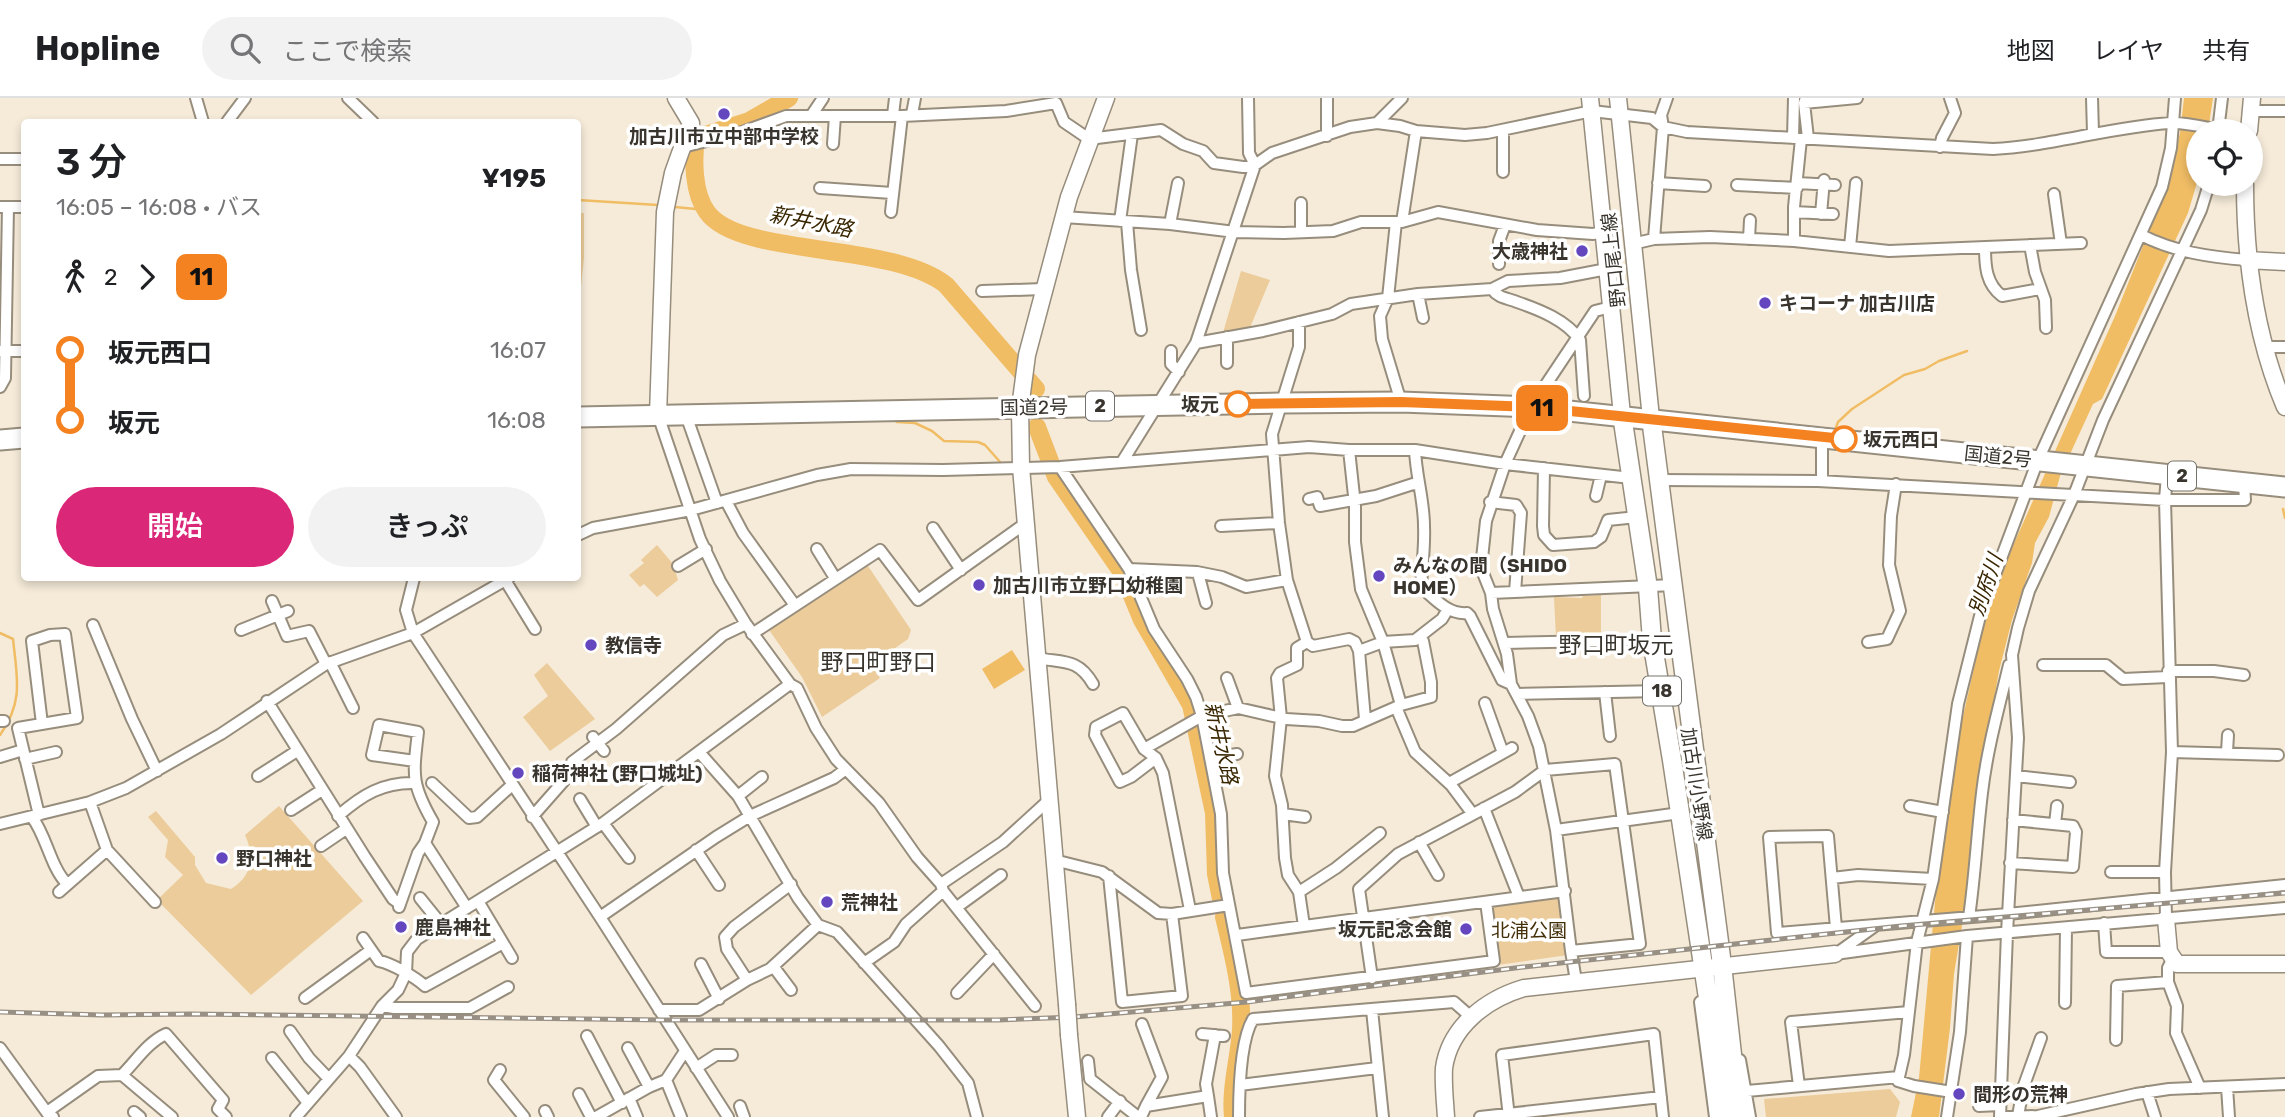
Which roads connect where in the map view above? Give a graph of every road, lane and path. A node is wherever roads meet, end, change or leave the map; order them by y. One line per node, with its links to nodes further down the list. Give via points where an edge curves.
1 (196, 98): 28 (street)
2 (245, 98): 29 (street)
3 (348, 98): 30 (street)
4 (676, 98): 44 (street, via 691,123)
5 (822, 98): 26 (street)
6 (895, 98): 25 (street)
7 (915, 98): 25 (street)
8 (1007, 98): 23 (street)
9 (1106, 98): 42 (street)
10 (1248, 98): 48 (street, via 1249,153)
11 (1327, 98): 40 (street)
12 (1402, 98): 32 (street)
13 (1667, 98): 35 (street)
14 (1857, 98): 19 (street)
15 (1950, 98): 45 (street, via 1955,113)
16 (2092, 98): 38 (street)
17 (2175, 98): 33 (street)
18 (2222, 98): 31 (street)
19 (1801, 100): 41 (street)
20 (1591, 104): 22 (street); 36 (street); 73 (street, 野口尾上線)
21 (2252, 104): 24 (street)
22 (1618, 105): 35 (street, via 1652,118); 79 (street, 野口尾上線)
23 (1009, 111): 25 (street); 42 (street, via 1056,103 1064,122)
24 (2285, 111)
25 (902, 115): 27 (street); 57 (street)
26 (811, 116): 27 (street); 44 (street, via 786,116)
27 (835, 116): 43 (street)
28 (202, 119)
29 (229, 119)
30 (370, 119)
31 (2220, 119)
32 (1377, 123): 37 (street); 40 (street)
33 (2173, 123): 34 (street); 38 (street); 74 (street, via 2162,187)
34 (2186, 125)
35 (1662, 127): 41 (street); 51 (street)
36 (1503, 130): 37 (street, via 1465,135); 49 (street)
37 (1416, 131): 68 (street)
38 (2093, 133): 45 (street, via 2022,147)
39 (1132, 134): 42 (street); 48 (street, via 1161,130 1203,151 1214,163); 67 (street)
40 (1326, 136): 48 (street, via 1272,153)
41 (1800, 138): 45 (street); 55 (street)
42 (1089, 139): 65 (street)
43 (833, 144)
44 (683, 147): 118 (street, via 665,212)
45 (1940, 148)
46 (0, 159): 47 (street)
47 (21, 159)
48 (1255, 165): 72 (street)
49 (1503, 172)
50 (1178, 183): 69 (street)
51 (1658, 183): 54 (street); 75 (street)
52 (828, 185): 57 (street)
53 (1737, 185): 55 (street)
54 (1705, 186)
55 (1797, 186): 64 (street); 64 (street, via 1828,183 1827,214)
56 (1859, 190): 82 (street)
57 (892, 193): 63 (street)
58 (2054, 194): 80 (street)
59 (2205, 196): 84 (street)
60 (2245, 196): 85 (street)
61 (1301, 203): 71 (street)
62 (4, 207): 105 (street)
63 (891, 212)
64 (1794, 212): 77 (street)
65 (1063, 217): 67 (street); 89 (street)
66 (1750, 220): 76 (street)
67 (1124, 222): 69 (street); 98 (street, via 1127,270)
68 (1399, 222): 70 (street, via 1438,212); 71 (street); 94 (street)
69 (1170, 224): 72 (street)
70 (1505, 225): 73 (street); 87 (street)
71 (1301, 231): 72 (street)
72 (1235, 232): 102 (street)
73 (1603, 232): 88 (street, 野口尾上線)
74 (2143, 236): 84 (street); 129 (street)
75 (1654, 239): 76 (street); 79 (street)
76 (1749, 239): 77 (street)
77 (1794, 241): 82 (street)
78 (2081, 243): 80 (street)
79 (1632, 244): 122 (street, 野口尾上線)
80 (2061, 244): 81 (street)
81 (2030, 245): 83 (street); 91 (street)
82 (1850, 247): 83 (street, via 1889,251)
83 (1985, 247): 91 (street, via 1985,270 1996,291 2003,296)
84 (2181, 251): 85 (street); 132 (street)
85 (2247, 260): 86 (street); 103 (street)
86 (2285, 262)
87 (1499, 264)
88 (1606, 269): 90 (street, via 1508,281); 95 (street, 野口尾上線)
89 (1043, 289): 92 (street); 117 (street)
90 (1492, 289): 93 (street); 100 (street, via 1551,315)
91 (2040, 289): 99 (street)
92 (982, 291)
93 (1418, 294): 94 (street); 96 (street)
94 (1388, 298): 97 (street, via 1351,304); 112 (street, via 1380,316 1382,340)
95 (1611, 307): 100 (street, via 1595,311); 120 (street, 野口尾上線)
96 (1423, 317)
97 (1299, 322): 101 (street); 113 (street, via 1298,347)
98 (1138, 323)
99 (2046, 328)
100 (1577, 335): 111 (street); 115 (street)
101 (1227, 337): 102 (street); 108 (street)
102 (1196, 343): 109 (street)
103 (2264, 347): 104 (street); 116 (street)
104 (2285, 347)
105 (3, 351): 106 (street); 110 (street, via 5,378)
106 (21, 351)
107 (1171, 351): 109 (street, via 1170,359)
108 (1227, 363)
109 (1179, 372): 114 (street)
110 (0, 387)
111 (1584, 396)
112 (1401, 402): 113 (highway, 国道2号 / 2); 115 (highway, 国道2号 / 2)
113 (1282, 403): 114 (highway, 国道2号 / 2); 126 (street, via 1272,434)
114 (1159, 405): 117 (highway, 国道2号 / 2); 130 (street)
115 (1531, 407): 120 (highway, 国道2号 / 2); 131 (street)
116 (2285, 407)
117 (1020, 408): 119 (highway, 国道2号 / 2); 133 (street)
118 (658, 415): 119 (highway, 国道2号 / 2); 121 (highway, 国道2号 / 2); 153 (street)
119 (686, 415): 151 (street)
120 (1622, 415): 122 (highway, 国道2号 / 2); 138 (main road, 加古川小野線 / 18)
121 (581, 417)
122 (1651, 418): 123 (highway, 国道2号 / 2); 139 (main road, 加古川小野線 / 18)
123 (1822, 436): 129 (highway, 国道2号 / 2); 140 (street)
124 (21, 438): 125 (highway)
125 (0, 440)
126 (1274, 450): 127 (street); 130 (street); 156 (street)
127 (1349, 450): 128 (street); 149 (street)
128 (1415, 450): 131 (street); 143 (street)
129 (2041, 460): 132 (highway, 国道2号 / 2); 145 (street)
130 (1122, 462): 134 (street)
131 (1505, 464): 135 (street); 152 (street)
132 (2083, 465): 137 (highway, 国道2号 / 2); 146 (street)
133 (1021, 467): 134 (street); 151 (street, via 851,469); 155 (street)
134 (1060, 467): 163 (street)
135 (1544, 468): 136 (street); 154 (street, via 1543,526 1553,545 1594,542 1608,520)
136 (1601, 475): 138 (street); 147 (street)
137 (2167, 475): 141 (highway, 国道2号 / 2); 150 (street)
138 (1631, 478): 154 (main road, 加古川小野線 / 18)
139 (1659, 480): 140 (street); 171 (main road, 加古川小野線 / 18)
140 (1822, 481): 142 (street)
141 (2244, 483): 144 (highway, 国道2号 / 2); 150 (street, via 2245,500)
142 (1896, 484): 145 (street); 189 (street, via 1889,565 1900,611 1887,639)
143 (1419, 485): 149 (street); 178 (street, via 1424,526 1421,587)
144 (2285, 487)
145 (2027, 492): 146 (street); 251 (street, via 1981,612 1958,704)
146 (2070, 494): 150 (street); 192 (street, via 2029,591)
147 (1596, 496)
148 (1309, 499): 149 (street, via 1317,497 1320,506)
149 (1355, 500): 188 (street, via 1361,589)
150 (2165, 500): 198 (street)
151 (721, 502): 153 (street); 177 (street)
152 (1490, 502): 173 (street, via 1516,505 1521,513); 174 (street, via 1481,568)
153 (691, 510): 159 (street); 160 (street)
154 (1637, 516): 172 (main road, 加古川小野線 / 18)
155 (1026, 523): 164 (street); 193 (street)
156 (1279, 523): 157 (street); 167 (street)
157 (1222, 526)
158 (933, 528): 164 (street)
159 (581, 533)
160 (705, 549): 162 (street); 182 (street)
161 (817, 550): 166 (street)
162 (678, 566)
163 (1129, 569): 165 (street); 212 (street, via 1154,629 1187,679)
164 (961, 570): 166 (street, via 918,600 880,551)
165 (1198, 573): 167 (street, via 1246,587); 176 (street)
166 (835, 578): 177 (street)
167 (1287, 580): 187 (street)
168 (413, 581): 184 (street, via 406,610)
169 (504, 581): 184 (street)
170 (508, 581): 181 (street)
171 (1674, 585): 172 (street); 332 (main road, 加古川小野線 / 18)
172 (1648, 588): 173 (street); 186 (main road, 加古川小野線 / 18)
173 (1515, 592): 174 (street)
174 (1491, 593): 190 (street)
175 (272, 601): 179 (street)
176 (1206, 603)
177 (794, 604): 182 (street)
178 (1448, 610): 185 (street); 203 (street, via 1467,613 1502,680)
179 (283, 613): 183 (street); 194 (street, via 287,636 309,631)
180 (93, 625): 233 (street)
181 (535, 629)
182 (749, 629): 201 (street); 258 (street, via 723,635 572,762 569,775)
183 (241, 630)
184 (413, 634): 194 (street); 241 (street)
185 (1420, 638): 188 (street); 209 (street, via 1432,682 1431,697)
186 (1652, 640): 190 (street); 204 (main road, 加古川小野線 / 18)
187 (1307, 642): 191 (street, via 1313,646 1349,639); 213 (street, via 1297,648 1297,665 1278,675)
188 (1383, 642): 191 (street); 209 (street)
189 (1868, 642)
190 (1505, 643): 203 (street)
191 (1359, 651): 214 (street)
192 (2012, 656): 235 (street); 306 (street, via 1989,746)
193 (1037, 658): 197 (street, via 1067,661); 245 (street)
194 (328, 663): 207 (street); 210 (street)
195 (1096, 665): 197 (street)
196 (2043, 665): 198 (street, via 2106,665 2123,679)
197 (1087, 674): 202 (street)
198 (2168, 674): 199 (street, via 2214,671); 222 (street)
199 (2244, 675)
200 (1227, 678): 211 (street)
201 (790, 684): 221 (street); 231 (street, via 797,688 816,728)
202 (1093, 684)
203 (1511, 684): 206 (street)
204 (1661, 691): 205 (street); 253 (main road, 加古川小野線 / 18)
205 (1605, 692): 206 (street); 217 (street)
206 (1517, 694): 232 (street)
207 (267, 701): 219 (street); 233 (street)
208 (1485, 703): 240 (street, via 1507,751)
209 (1398, 706): 214 (street); 240 (street, via 1415,752)
210 (353, 708)
211 (1238, 708): 212 (street); 213 (street)
212 (1202, 716): 218 (street); 229 (street)
213 (1281, 718): 214 (street, via 1342,726); 254 (street)
214 (1365, 719)
215 (42, 724): 215 (street, via 77,718 65,634 32,642); 224 (street, via 18,728)
216 (2228, 735): 223 (street)
217 (1610, 736)
218 (1144, 749): 228 (street); 228 (street, via 1123,713 1096,727 1095,735 1120,782)
219 (297, 751): 234 (street); 242 (street)
220 (56, 752): 224 (street)
221 (699, 752): 243 (street); 264 (street)
222 (2172, 752): 223 (street); 279 (street)
223 (2227, 752): 226 (street)
224 (24, 754): 227 (street); 255 (street)
225 (1237, 754): 229 (street)
226 (2278, 755)
227 (0, 757)
228 (1156, 758): 302 (street)
229 (1210, 758): 298 (street, via 1221,814)
230 (415, 761): 230 (street, via 418,733 379,725 372,755); 238 (street)
231 (846, 769): 257 (street); 289 (street, via 879,803)
232 (1545, 770): 249 (street); 261 (street, via 1615,764); 268 (street)
233 (157, 771): 246 (street)
234 (258, 775)
235 (2016, 776): 237 (street); 260 (street)
236 (762, 777): 243 (street)
237 (2070, 782)
238 (415, 783): 256 (street, via 395,782 359,799); 271 (street, via 433,822)
239 (432, 783): 241 (street, via 469,818 477,817)
240 (1449, 783): 252 (street)
241 (512, 785): 258 (street)
242 (322, 790): 250 (street); 256 (street)
243 (738, 796): 257 (street)
244 (580, 799): 264 (street)
245 (1049, 800): 277 (street); 289 (street)
246 (90, 802): 255 (street); 273 (street)
247 (1910, 806): 251 (street)
248 (2057, 806): 263 (street)
249 (1483, 808): 252 (street); 293 (street)
250 (291, 810)
251 (1943, 812): 285 (street)
252 (1472, 813): 270 (street)
253 (1680, 813): 261 (street); 334 (main road, 加古川小野線 / 18)
254 (1283, 814): 259 (street); 291 (street, via 1288,875)
255 (35, 816): 262 (street); 273 (street, via 63,888)
256 (338, 816): 265 (street)
257 (750, 816): 274 (street); 286 (street)
258 (532, 817): 275 (street)
259 (1305, 817)
260 (2013, 820): 263 (street); 278 (street)
261 (1622, 821): 268 (street); 324 (street, via 1640,944)
262 (0, 824)
263 (2055, 824): 266 (street)
264 (600, 825): 275 (street); 276 (street)
265 (346, 829): 271 (street, via 399,907); 272 (street)
266 (2075, 829): 267 (street); 278 (street, via 2073,867)
267 (2089, 829)
268 (1556, 830): 290 (street)
269 (1380, 833): 291 (street)
270 (1419, 842): 280 (street); 307 (street, via 1398,854 1359,889)
271 (425, 843): 300 (street)
272 (321, 846)
273 (107, 850): 296 (street)
274 (696, 850): 287 (street); 305 (street)
275 (555, 851): 295 (street); 305 (street)
276 (629, 858)
277 (1054, 860): 283 (street); 405 (street, bridge)
278 (2010, 863): 304 (street)
279 (2165, 872): 281 (street); 292 (street)
280 (1438, 875)
281 (2118, 875)
282 (1000, 876): 299 (street)
283 (1109, 876): 303 (street, via 1158,913); 303 (street, via 1122,1002 1182,996)
284 (1832, 878): 285 (street); 315 (street); 315 (street, via 1828,836 1769,837 1777,933)
285 (1933, 879): 309 (street)
286 (790, 884): 312 (street); 337 (street, via 725,937 727,949)
287 (719, 885)
288 (2285, 885): 292 (street)
289 (942, 888): 299 (street); 329 (street, via 894,942)
290 (1565, 891): 293 (street); 324 (street)
291 (1298, 892): 314 (street)
292 (2165, 896): 304 (street); 308 (street)
293 (1519, 897): 297 (street)
294 (420, 898): 311 (street)
295 (478, 901): 300 (street); 322 (street)
296 (155, 902)
297 (1486, 902): 307 (street); 336 (street, via 1494,961)
298 (1229, 905): 302 (street); 318 (street)
299 (957, 907): 325 (street)
300 (467, 908): 311 (street)
301 (2285, 908): 308 (street)
302 (1191, 910): 303 (street)
303 (1172, 914)
304 (2008, 914): 306 (street); 317 (street)
305 (600, 917): 349 (street)
306 (1969, 917): 309 (street)
307 (1362, 919): 314 (street); 336 (street)
308 (2166, 919): 310 (street); 327 (street)
309 (1926, 920): 313 (street); 321 (street)
310 (2104, 923): 316 (street); 327 (street, via 2106,952)
311 (441, 924): 335 (street, via 411,945)
312 (818, 925): 329 (street, via 837,932); 333 (street)
313 (1878, 925): 315 (street); 326 (street)
314 (1304, 926): 318 (street)
315 (1836, 928)
316 (2066, 928): 317 (street); 346 (street, via 2061,986)
317 (2007, 933): 319 (street); 391 (street)
318 (1237, 935): 336 (street, via 1247,993)
319 (1967, 936): 321 (street); 380 (street)
320 (363, 938): 323 (street)
321 (1923, 941): 326 (street); 351 (street)
322 (503, 943): 328 (street); 335 (street, via 425,986)
323 (371, 950): 335 (street, via 379,961); 344 (street, via 313,985)
324 (1572, 951): 338 (street)
325 (994, 954): 342 (street); 348 (street)
326 (1835, 954): 332 (street)
327 (2170, 956): 331 (street, via 2185,965); 339 (street)
328 (513, 957)
329 (864, 963): 404 (street, via 968,1083)
330 (701, 964): 345 (street)
331 (2285, 964)
332 (1723, 965): 334 (street); 343 (main road, 加古川小野線 / 18)
333 (773, 966): 337 (street); 341 (street)
334 (1703, 967): 338 (street); 413 (street, via 1698,987); 414 (main road, 加古川小野線 / 18)
335 (406, 973): 347 (street, via 398,990)
336 (1372, 978)
337 (747, 980): 345 (street)
338 (1576, 981): 352 (street, via 1504,994)
339 (2168, 982): 358 (street, via 2111,986 2111,1024); 378 (street, via 2177,1006 2176,1033)
340 (508, 987): 347 (street, via 470,1008)
341 (791, 990)
342 (957, 993)
343 (1725, 996): 379 (street); 415 (main road, 加古川小野線 / 18)
344 (305, 998)
345 (719, 999): 349 (street, via 699,1010)
346 (2065, 1003)
347 (382, 1006): 363 (street)
348 (1035, 1006)
349 (659, 1010): 361 (street)
350 (1371, 1010): 352 (street, via 1454,1002); 367 (street); 374 (street, via 1253,1019)
351 (1909, 1012): 370 (street); 375 (street, via 1791,1022)
352 (1471, 1017): 410 (street, via 1450,1048 1445,1066)
353 (1142, 1024): 390 (street, via 1161,1077)
354 (290, 1031): 371 (street)
355 (1202, 1034): 383 (street, via 1219,1035 1206,1084)
356 (587, 1036): 385 (street, via 595,1061)
357 (2042, 1038): 395 (street)
358 (2116, 1040)
359 (0, 1048): 392 (street)
360 (628, 1048): 376 (street)
361 (685, 1051): 366 (street); 372 (street)
362 (732, 1055): 366 (street, via 722,1061 716,1055)
363 (349, 1056): 371 (street); 399 (street)
364 (272, 1058): 387 (street)
365 (1088, 1061): 386 (street, via 1090,1079)
366 (696, 1068): 403 (street)
367 (1377, 1068): 374 (street); 409 (street)
368 (500, 1070): 400 (street, via 494,1080)
369 (122, 1075): 389 (street); 392 (street, via 98,1076); 397 (street, via 152,1040 166,1034 223,1100 218,1109)
370 (1899, 1077): 375 (street); 380 (street, via 1898,1081 1914,1086)
371 (329, 1079): 387 (street)
372 (666, 1080): 376 (street); 393 (street)
373 (2285, 1084): 377 (street)
374 (1241, 1085): 408 (street)
375 (1799, 1086): 379 (street)
376 (649, 1087): 385 (street)
377 (2227, 1087): 378 (street); 419 (street)
378 (2200, 1088): 381 (street)
379 (1747, 1091): 416 (street)
380 (1952, 1092): 417 (street)
381 (2147, 1092): 395 (street, via 2038,1116); 418 (street)
382 (579, 1094): 401 (street)
383 (1208, 1096): 390 (street); 407 (street)
384 (1661, 1097): 394 (street); 394 (street, via 1654,1034 1502,1055); 412 (street)
385 (626, 1101): 401 (street); 402 (street)
386 (1120, 1101): 390 (street); 406 (street)
387 (308, 1103): 398 (street)
388 (1979, 1106): 391 (street)
389 (159, 1112): 396 (street)
390 (1142, 1113)
391 (2002, 1113): 395 (street)
392 (49, 1115)
393 (683, 1116)
394 (1508, 1116): 411 (street)
395 (2018, 1116)
396 (172, 1117)
397 (226, 1117)
398 (296, 1117)
399 (396, 1117)
400 (524, 1117)
401 (594, 1117)
402 (637, 1117)
403 (728, 1117)
404 (977, 1117)
405 (1077, 1117)
406 (1108, 1117)
407 (1211, 1117)
408 (1239, 1117)
409 (1383, 1117)
410 (1446, 1117)
411 (1480, 1117)
412 (1663, 1117)
413 (1715, 1117)
414 (1726, 1117)
415 (1739, 1117)
416 (1750, 1117)
417 (1947, 1117)
418 (2155, 1117)
419 (2229, 1117)

